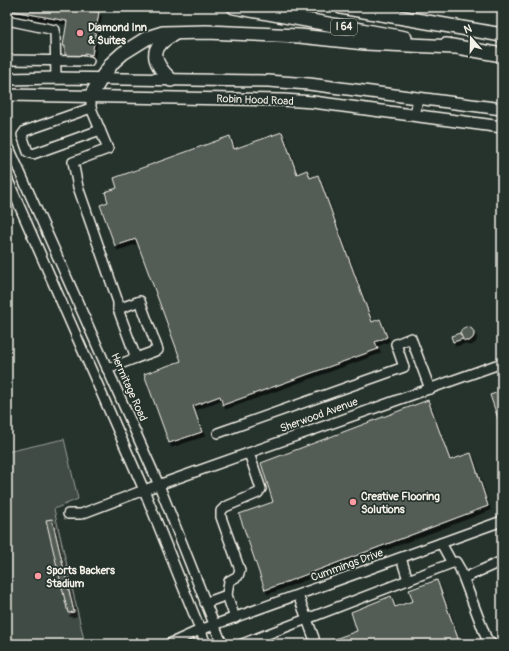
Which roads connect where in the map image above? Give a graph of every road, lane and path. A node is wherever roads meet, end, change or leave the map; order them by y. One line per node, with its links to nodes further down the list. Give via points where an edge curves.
1 (234, 7): 6 (highway, I 64)
2 (341, 7): 5 (highway, I 64)
3 (7, 20): 9 (street, via 55,30)
4 (175, 34): 6 (highway, via 206,32 365,43); 13 (highway, via 155,35 130,48 114,62); 14 (highway, via 164,39 156,52 157,64)
5 (502, 35)
6 (454, 46): 7 (highway, I 64)
7 (502, 55)
8 (7, 60): 9 (street)
9 (56, 60): 10 (street); 11 (street)
10 (89, 61)
11 (56, 78): 12 (main road, Robin Hood Road); 13 (main road, Robin Hood Road)
12 (7, 79)
13 (100, 80): 14 (main road, Robin Hood Road); 17 (highway)
14 (171, 80): 16 (main road, Robin Hood Road, via 268,81)
15 (7, 95): 17 (main road, Robin Hood Road)
16 (418, 98): 18 (main road, Robin Hood Road); 19 (street)
17 (91, 102): 19 (main road, Robin Hood Road, via 283,100); 21 (street); 21 (street, via 25,131 22,135 28,152 33,154)
18 (502, 109)
19 (415, 115): 20 (main road, Robin Hood Road)
20 (502, 127)
21 (100, 130): 24 (street, via 108,149 73,162 78,187 118,302)
22 (7, 143): 27 (street, Hermitage Road)
23 (7, 178): 32 (street)
24 (118, 309): 25 (street); 25 (street, via 140,301 158,350)
25 (136, 358): 27 (street)
26 (502, 363): 28 (street, Sherwood Avenue)
27 (107, 369): 31 (street, Hermitage Road)
28 (430, 389): 29 (street, via 411,338 396,344 404,367); 30 (street, Sherwood Avenue)
29 (218, 433)
30 (249, 453): 31 (street, Sherwood Avenue); 41 (street, via 260,489 258,493 221,511 240,570 238,576 229,580)
31 (159, 485): 32 (street, Sherwood Avenue); 43 (street, Hermitage Road)
32 (144, 490): 33 (street, Sherwood Avenue, via 81,514); 47 (street)
33 (68, 514)
34 (502, 521): 35 (street, Cummings Drive)
35 (441, 543): 36 (street, Cummings Drive); 38 (street)
36 (401, 558): 40 (street); 42 (street, Cummings Drive)
37 (502, 561): 39 (street)
38 (452, 562): 39 (street, via 456,562); 40 (street)
39 (464, 578): 53 (street, via 487,640)
40 (408, 580): 45 (street)
41 (227, 595): 43 (street); 44 (street)
42 (298, 595): 44 (street, Cummings Drive); 45 (street)
43 (205, 603): 46 (street, Hermitage Road)
44 (235, 618): 46 (street, Cummings Drive)
45 (307, 618): 48 (street); 52 (street)
46 (214, 625): 47 (street, Cummings Drive); 51 (street, Hermitage Road)
47 (200, 630): 49 (street, Cummings Drive); 50 (street)
48 (314, 638)
49 (169, 644)
50 (206, 644)
51 (222, 644)
52 (242, 644)
53 (492, 644)

